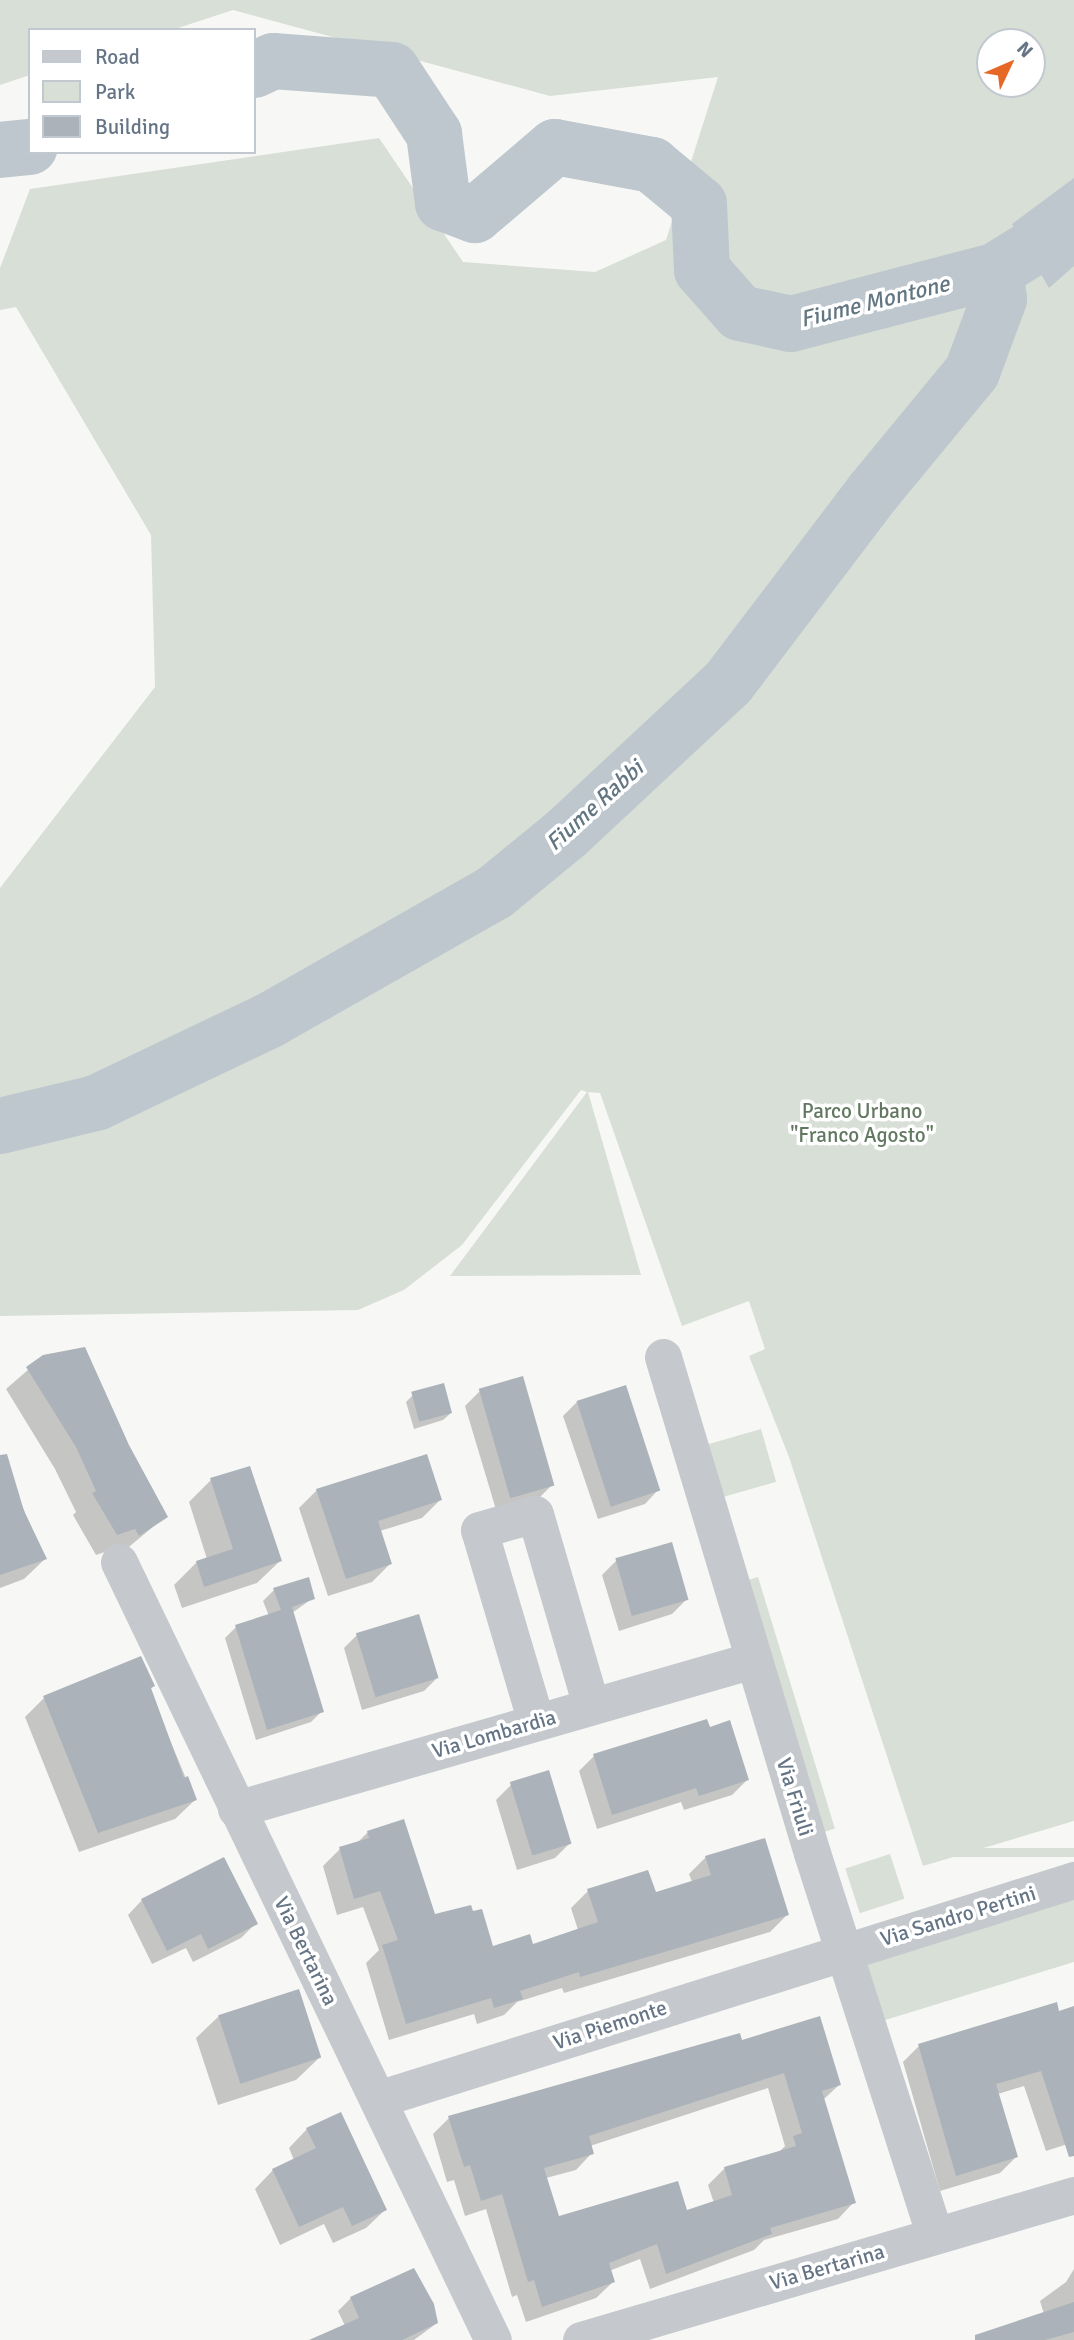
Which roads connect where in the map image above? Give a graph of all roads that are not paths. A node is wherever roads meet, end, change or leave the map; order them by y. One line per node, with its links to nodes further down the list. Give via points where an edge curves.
1 (663, 1357): 3 (street, Via Friuli)
2 (118, 1562): 6 (street, Via Bertarina)
3 (753, 1660): 4 (street, Via Lombardia); 8 (street, Via Friuli)
4 (591, 1706): 5 (street, Via Lombardia); 5 (street, via 535,1514 479,1530)
5 (536, 1722): 6 (street, Via Lombardia)
6 (236, 1809): 9 (street, Via Bertarina)
7 (1074, 1880): 8 (street, Via Sandro Pertini)
8 (843, 1952): 9 (street, Via Piemonte); 11 (street, Via Friuli)
9 (378, 2099): 12 (street, Via Bertarina)
10 (1074, 2195): 11 (street, Via Bertarina)
11 (935, 2235): 13 (street, Via Bertarina)
12 (493, 2340)
13 (581, 2340)

